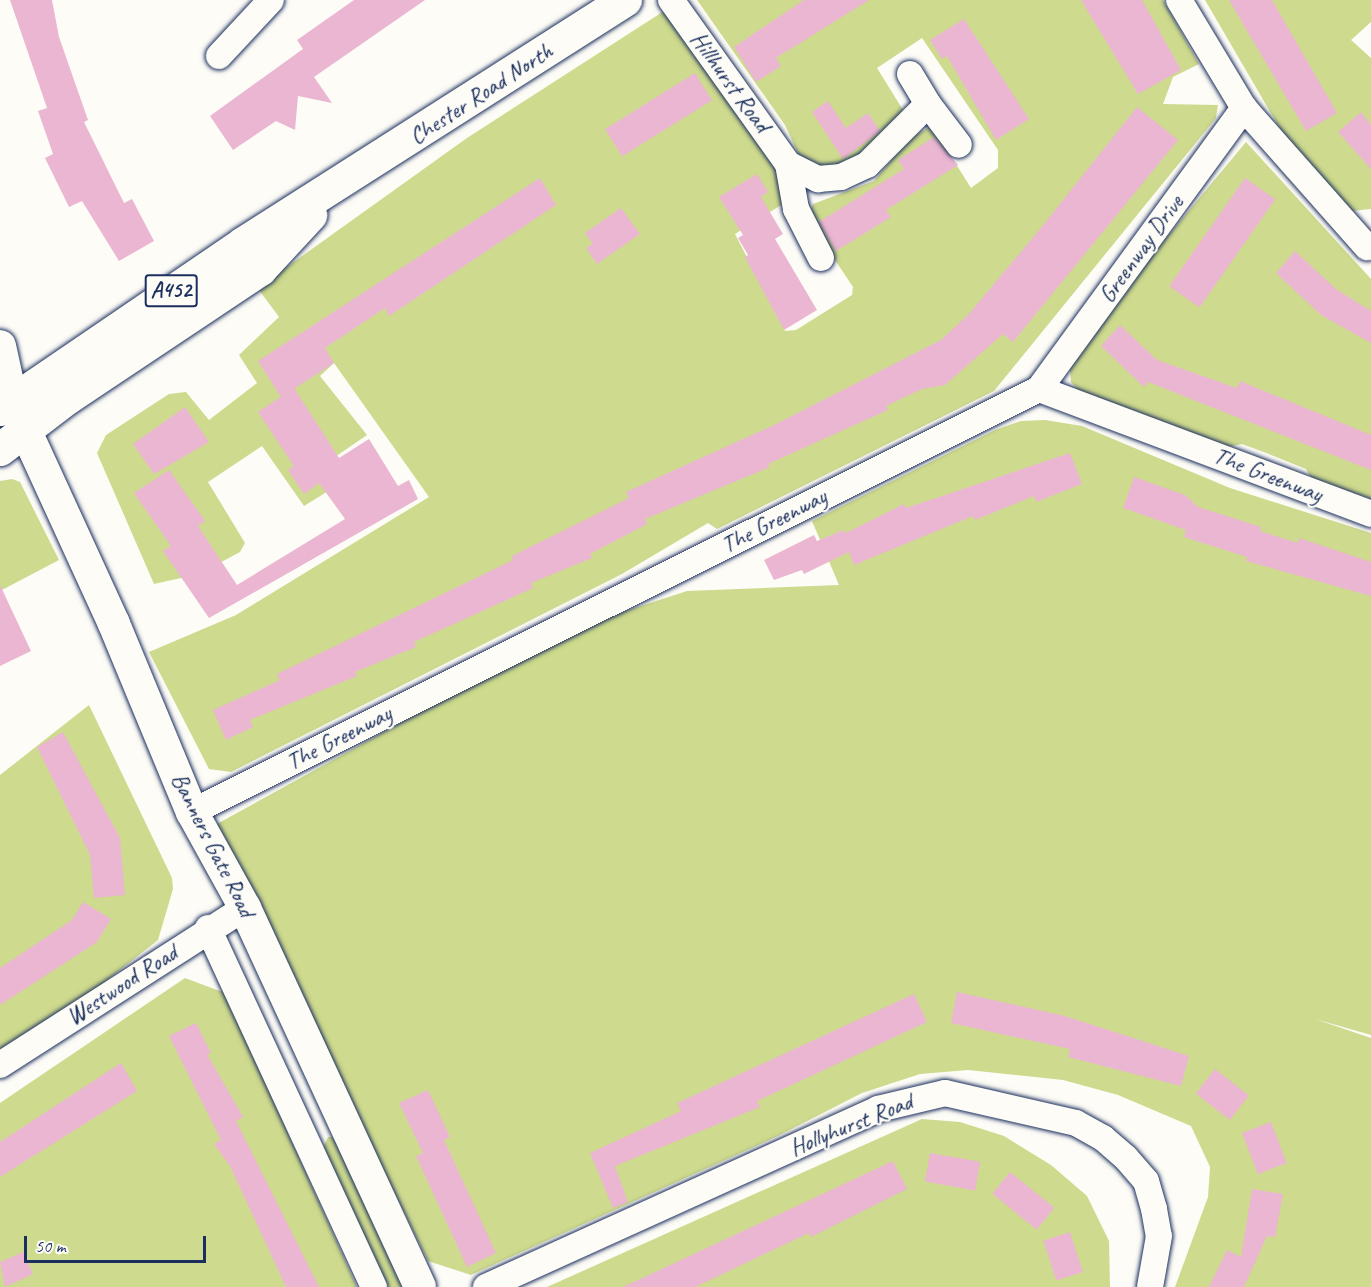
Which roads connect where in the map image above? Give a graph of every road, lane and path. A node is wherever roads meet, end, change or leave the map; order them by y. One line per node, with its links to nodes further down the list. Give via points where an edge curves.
1 (271, 0): 5 (street)
2 (625, 0): 11 (highway, Chester Road North / A452)
3 (671, 0): 10 (street, Hillhurst Road)
4 (1179, 0): 8 (street)
5 (219, 56)
6 (910, 74): 7 (street)
7 (928, 104): 9 (street); 10 (street, Hillhurst Road, via 867,165 841,177 818,179)
8 (1244, 108): 12 (street); 15 (street, Greenway Drive)
9 (959, 145)
10 (788, 164): 13 (street, Hillhurst Road, via 796,208)
11 (336, 187): 16 (highway, Chester Road North / A452, via 243,243); 17 (highway, Chester Road North / A452, via 260,269 68,397)
12 (1370, 246)
13 (821, 258)
14 (0, 345): 16 (street, Banners Gate Road)
15 (1039, 389): 18 (street, The Greenway); 19 (street, The Greenway)
16 (6, 405): 17 (street, Banners Gate Road)
17 (12, 441): 19 (street, Banners Gate Road, via 114,624)
18 (1371, 514)
19 (192, 812): 20 (street, Banners Gate Road)
20 (245, 908): 21 (street, Westwood Road); 24 (street, Banners Gate Road)
21 (208, 928): 22 (street, Westwood Road); 23 (street, Banners Gate Road)
22 (0, 1065)
23 (374, 1287)
24 (420, 1287)
25 (486, 1287): 26 (street, Hollyhurst Road, via 878,1109 945,1093 1076,1123 1103,1138 1126,1158 1146,1181 1154,1209 1159,1236)
26 (1150, 1287)

